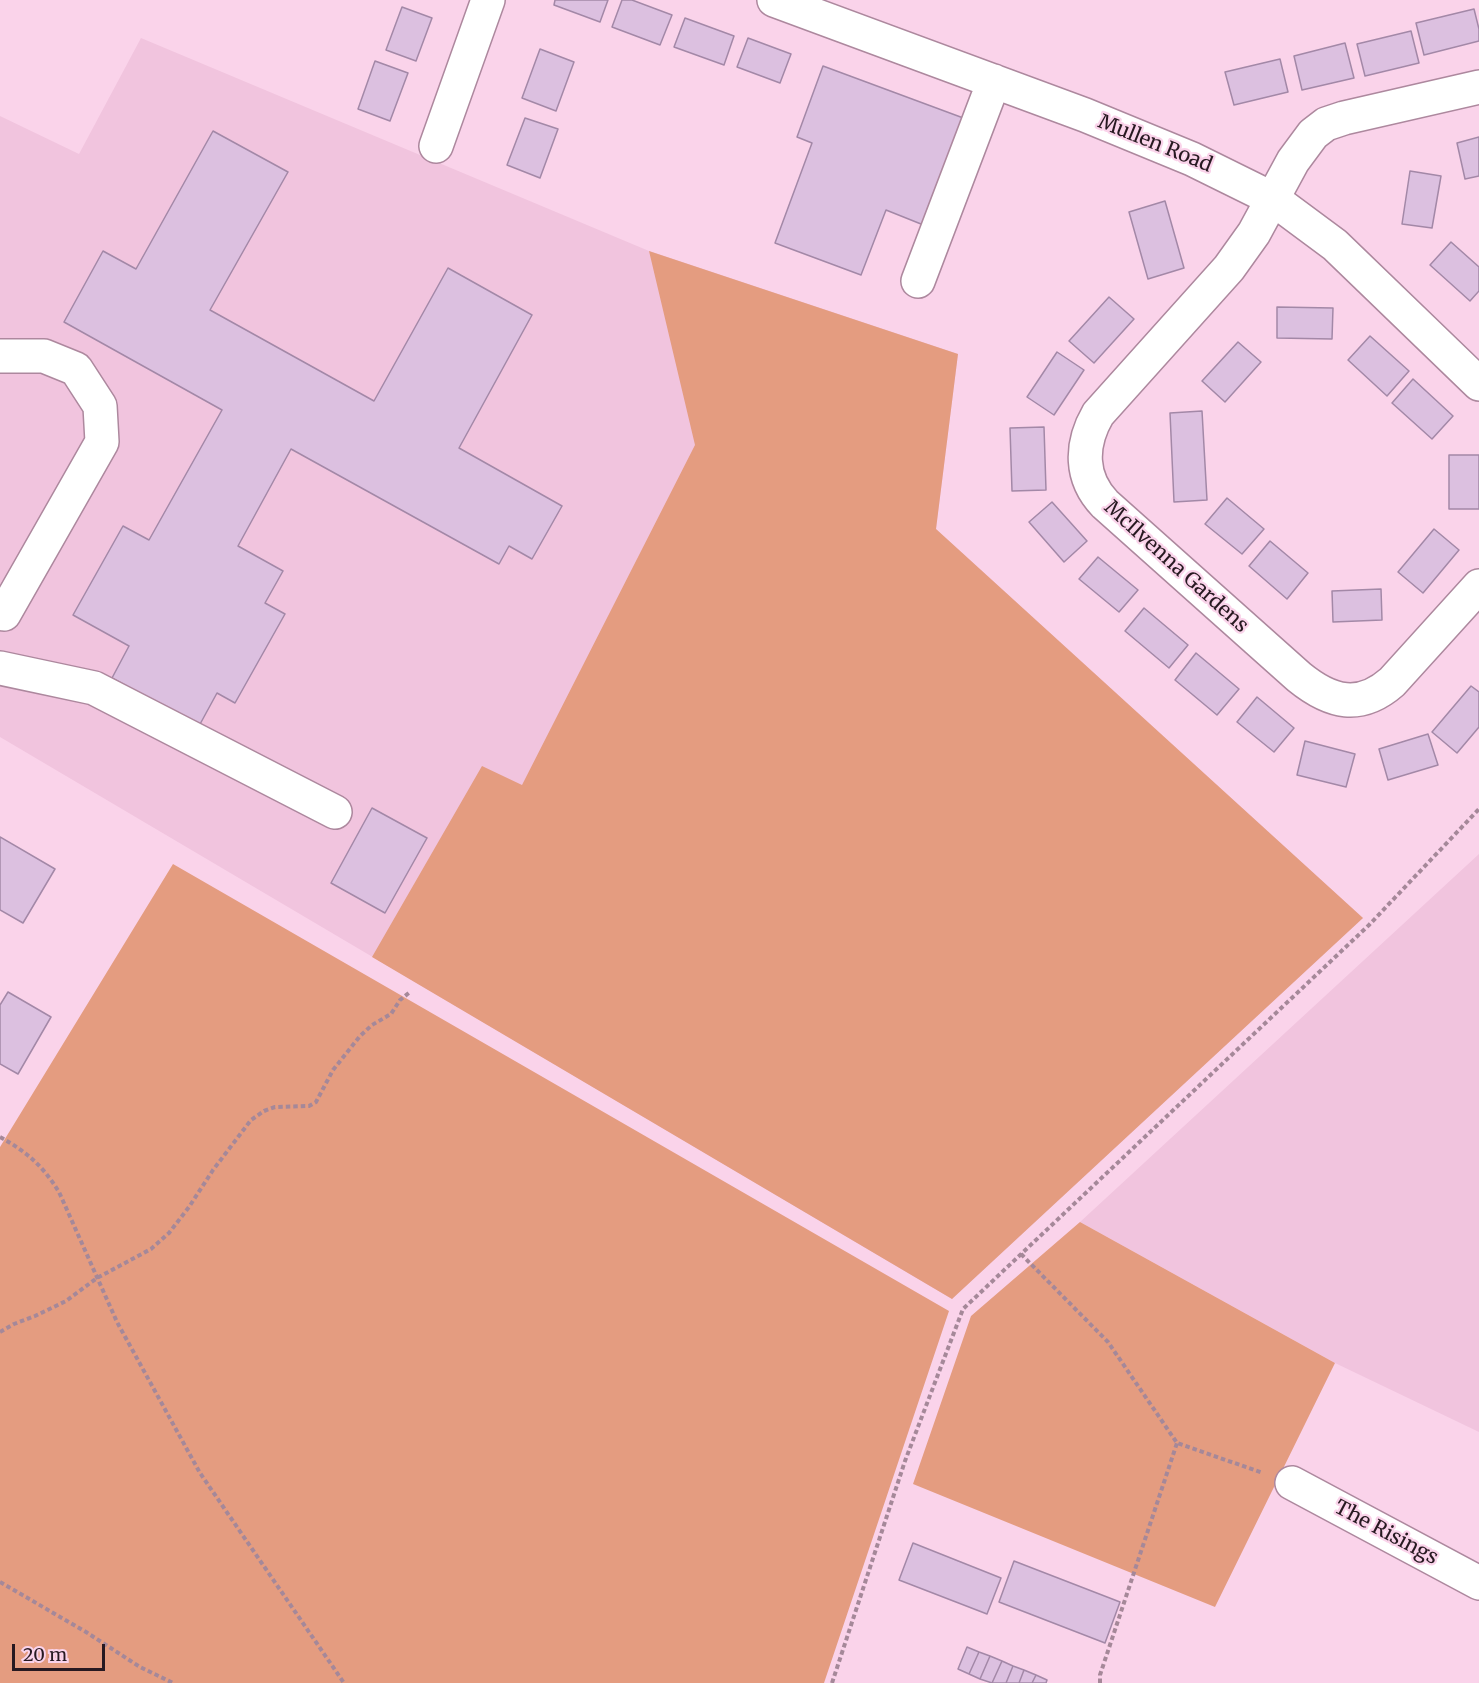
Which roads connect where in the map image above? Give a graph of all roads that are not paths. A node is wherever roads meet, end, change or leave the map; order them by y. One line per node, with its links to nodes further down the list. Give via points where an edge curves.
1 (488, 0): 5 (street)
2 (774, 0): 3 (street, Mullen Road)
3 (994, 81): 6 (street, Mullen Road, via 1192,159); 7 (street)
4 (1479, 87): 6 (street, McIlvenna Gardens, via 1326,124 1301,149)
5 (436, 146)
6 (1273, 199): 9 (street, Mullen Road, via 1335,245); 10 (street, McIlvenna Gardens, via 1229,268 1091,425 1084,459 1091,487 1105,504 1313,689 1341,700 1367,698 1380,692)
7 (918, 281)
8 (0, 356): 11 (street, via 44,356 76,369 100,406 102,442)
9 (1479, 384)
10 (1479, 586)
11 (4, 614)
12 (0, 668): 13 (street, via 94,688)
13 (335, 812)
14 (1292, 1483): 15 (street, The Risings)
15 (1479, 1583)

